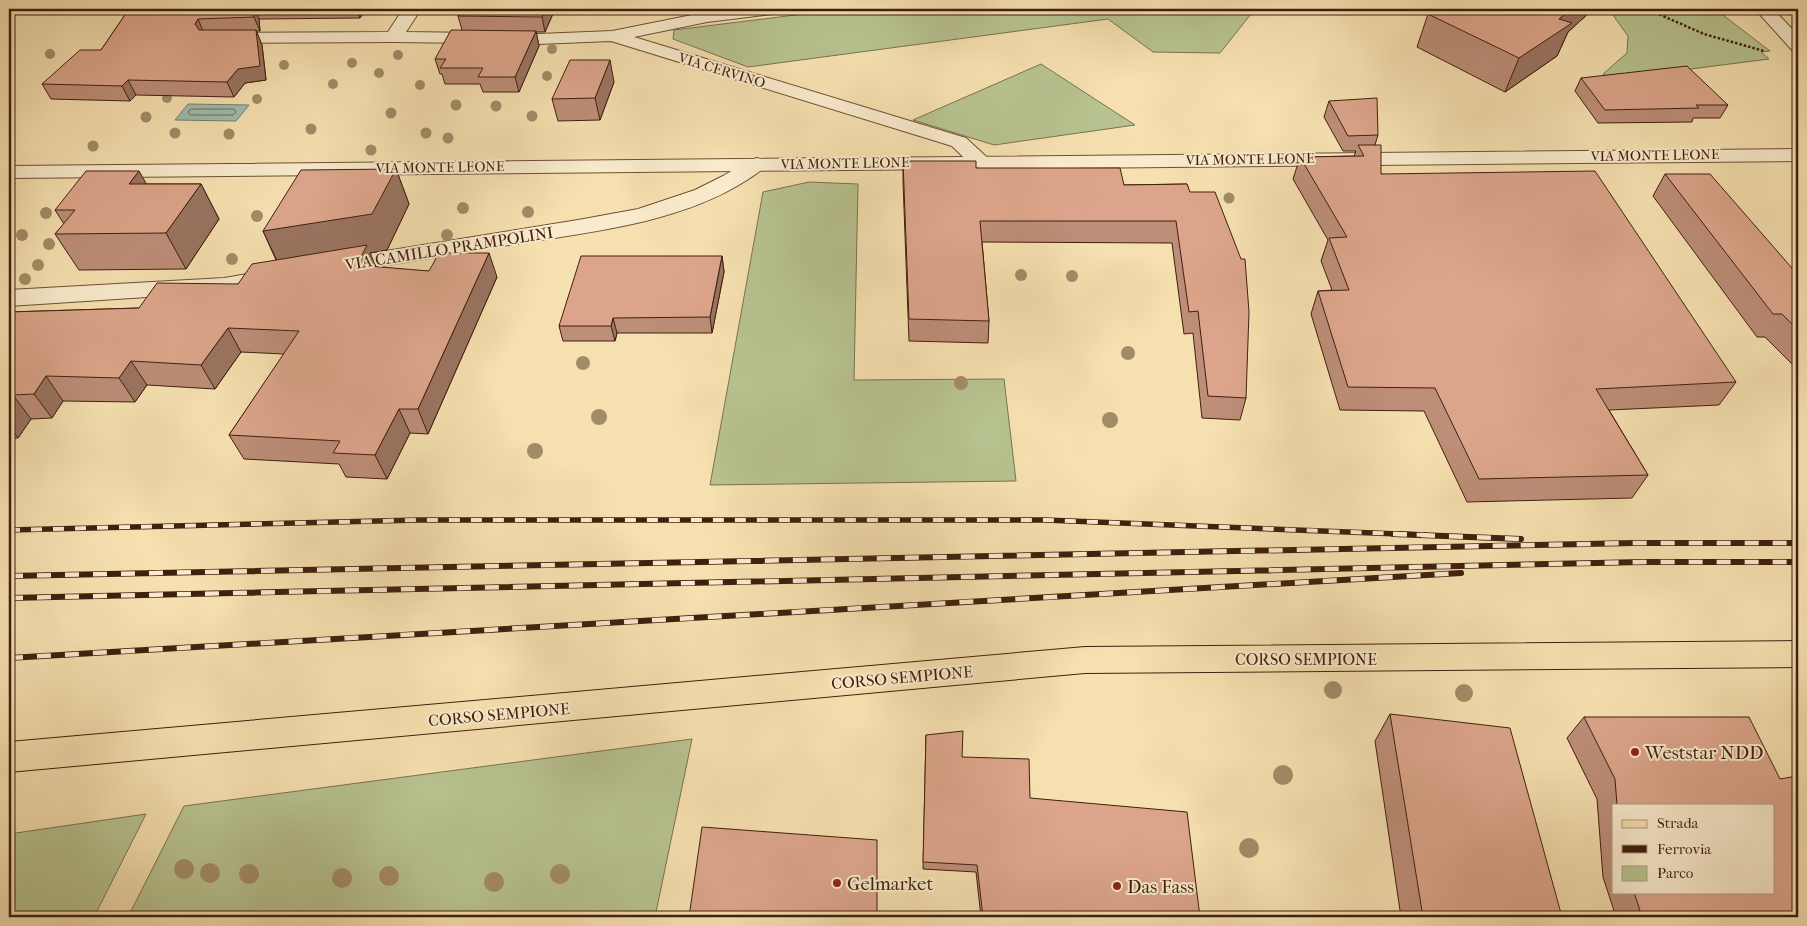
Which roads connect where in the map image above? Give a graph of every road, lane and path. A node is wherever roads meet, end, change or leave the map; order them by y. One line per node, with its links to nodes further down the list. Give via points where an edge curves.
1 (412, 9): 7 (street)
2 (773, 9): 6 (street, via 707,17)
3 (1647, 9): 10 (path, via 1688,28)
4 (1764, 9): 5 (street); 9 (street)
5 (1798, 25)
6 (612, 36): 7 (street, via 538,39); 14 (street, VIA CERVINO, via 959,142)
7 (394, 37): 8 (street)
8 (212, 38)
9 (1798, 46)
10 (1771, 53)
11 (1798, 146): 12 (street, VIA MONTE LEONE)
12 (1771, 154): 13 (street, VIA MONTE LEONE); 14 (street, VIA MONTE LEONE)
13 (1798, 155)
14 (982, 162): 15 (street, VIA MONTE LEONE)
15 (757, 164): 16 (street, VIA MONTE LEONE); 17 (street, VIA CAMILLO PRAMPOLINI, via 738,179 691,200 611,222 224,284)
16 (9, 172)
17 (9, 298)
18 (1798, 654): 19 (main road, CORSO SEMPIONE, via 1085,660)
19 (9, 757)

